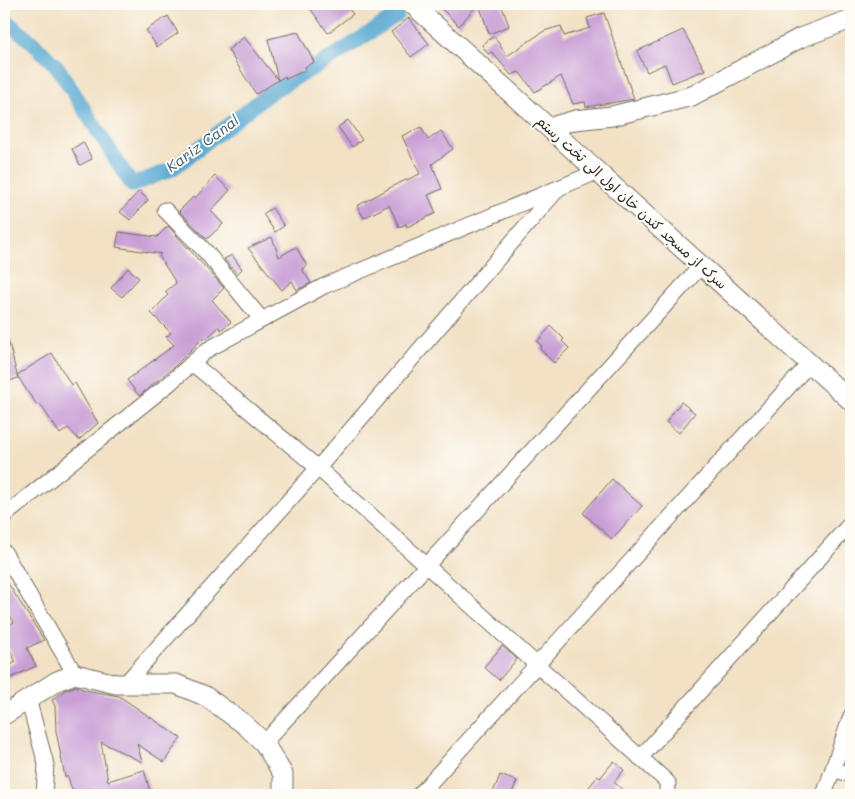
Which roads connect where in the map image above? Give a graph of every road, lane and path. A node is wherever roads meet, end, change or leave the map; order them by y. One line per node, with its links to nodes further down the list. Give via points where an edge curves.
1 (412, 4): 3 (street, سرک از مسجد کندن خان اول الی تخت رستم)
2 (851, 19): 3 (street, via 800,38 692,96)
3 (551, 127): 4 (street, سرک از مسجد کندن خان اول الی تخت رستم)
4 (599, 171): 5 (street); 7 (street, سرک از مسجد کندن خان اول الی تخت رستم)
5 (559, 188): 8 (street, via 324,286); 12 (street)
6 (165, 210): 8 (street, via 206,252)
7 (702, 265): 10 (street, سرک از مسجد کندن خان اول الی تخت رستم); 16 (street)
8 (262, 320): 9 (street, via 207,350)
9 (192, 363): 12 (street); 13 (street)
10 (810, 363): 11 (street, سرک از مسجد کندن خان اول الی تخت رستم); 17 (street)
11 (851, 401)
12 (318, 468): 16 (street); 19 (street)
13 (4, 516)
14 (851, 523): 24 (street)
15 (4, 552): 18 (street)
16 (426, 566): 17 (street); 23 (street)
17 (537, 665): 24 (street); 29 (street)
18 (75, 674): 19 (street); 20 (street)
19 (125, 684): 23 (street, via 176,684 205,696)
20 (28, 699): 21 (street); 27 (street, via 46,764)
21 (4, 715)
22 (851, 716): 25 (street)
23 (264, 743): 28 (street, via 282,774)
24 (640, 758): 30 (street, via 668,783)
25 (833, 769): 26 (street); 31 (street)
26 (851, 775)
27 (44, 795)
28 (283, 795)
29 (419, 795)
30 (666, 795)
31 (824, 795)

